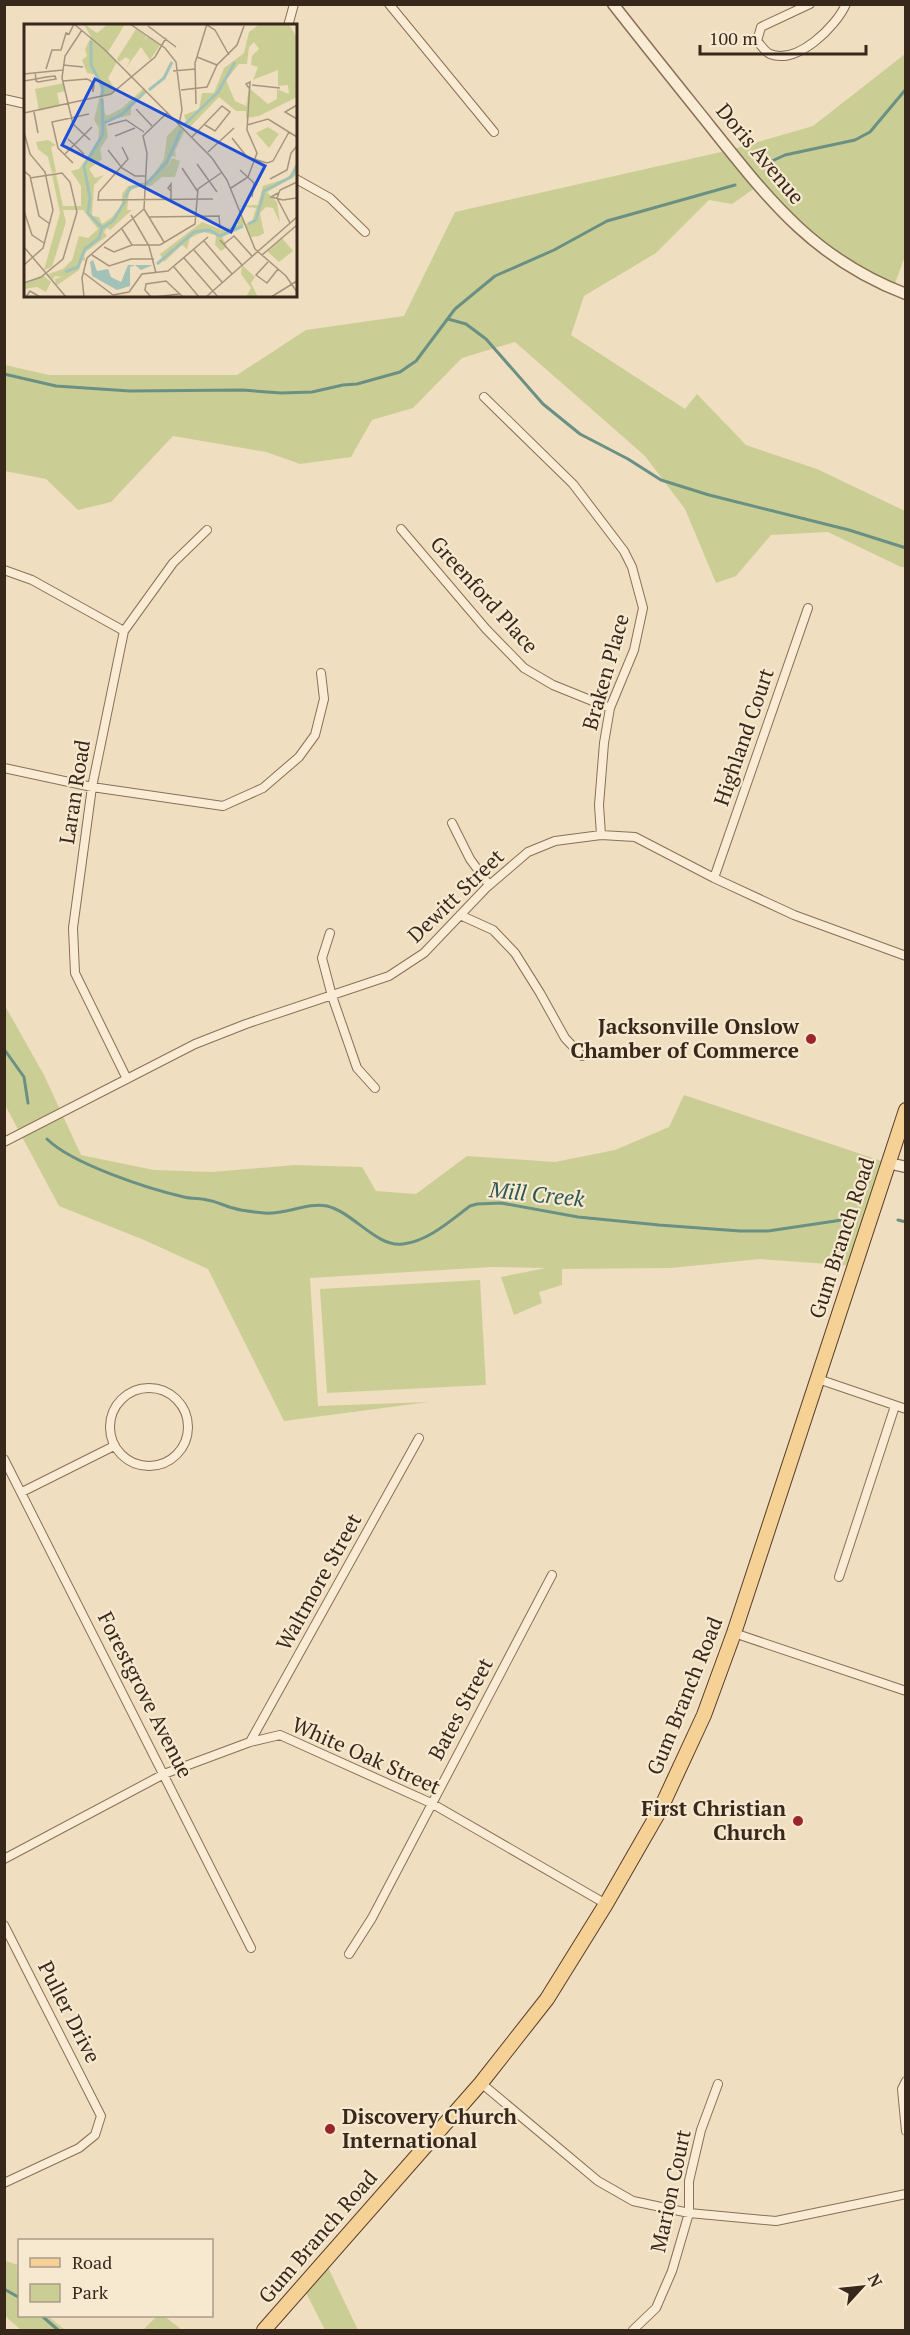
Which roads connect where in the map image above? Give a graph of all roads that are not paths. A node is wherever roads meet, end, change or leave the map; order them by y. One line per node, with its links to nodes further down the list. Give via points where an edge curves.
1 (294, 4): 6 (street)
2 (389, 4): 9 (street)
3 (613, 4): 12 (street, Doris Avenue, via 784,216 834,258)
4 (810, 4): 5 (street, via 761,27 757,41 768,53 799,53 841,17)
5 (846, 4)
6 (289, 24)
7 (4, 99): 8 (street)
8 (24, 104)
9 (494, 132)
10 (297, 179): 11 (street, via 330,198)
11 (365, 232)
12 (906, 294)
13 (484, 397): 20 (street, Braken Place, via 573,484 632,567 643,608 634,650)
14 (401, 529): 20 (street, Greenford Place, via 524,668 553,685)
15 (207, 530): 18 (street, Laran Road, via 173,563)
16 (4, 570): 18 (street, via 32,580)
17 (808, 608): 25 (street, Highland Court)
18 (124, 630): 22 (street, Laran Road)
19 (321, 673): 22 (street, via 324,699 315,735 299,757 263,788 223,806)
20 (610, 708): 24 (street, Braken Place, via 599,805)
21 (4, 768): 22 (street)
22 (92, 787): 32 (street, Laran Road, via 73,928 75,974)
23 (452, 823): 26 (street)
24 (602, 834): 25 (street, Dewitt Street, via 635,837); 26 (street, Dewitt Street, via 555,840 528,852)
25 (714, 878): 29 (street, Dewitt Street, via 794,915)
26 (489, 885): 27 (street, Dewitt Street)
27 (460, 915): 30 (street, Dewitt Street, via 424,953 389,976); 31 (street, via 493,930 515,953 565,1038)
28 (330, 933): 30 (street, via 322,958)
29 (906, 956)
30 (332, 996): 32 (street, Dewitt Street, via 205,1040); 33 (street, via 357,1068)
31 (582, 1056)
32 (128, 1079): 35 (street, Dewitt Street)
33 (375, 1088)
34 (906, 1110): 36 (main road, Gum Branch Road)
35 (4, 1142)
36 (888, 1163): 37 (street); 38 (main road, Gum Branch Road)
37 (906, 1167)
38 (818, 1379): 39 (street); 47 (main road, Gum Branch Road)
39 (895, 1406): 40 (street); 46 (street)
40 (906, 1409)
41 (419, 1438): 49 (street, Waltmore Street)
42 (114, 1446): 42 (street, via 138,1465 153,1467 176,1456 187,1436 185,1412 177,1399 160,1389 145,1388 123,1397 111,1415 109,1429); 44 (street)
43 (4, 1460): 44 (street, Forestgrove Avenue)
44 (22, 1492): 50 (street, Forestgrove Avenue)
45 (552, 1575): 51 (street, Bates Street)
46 (839, 1577)
47 (734, 1633): 48 (street); 53 (main road, Gum Branch Road, via 704,1714 660,1810)
48 (906, 1691)
49 (250, 1742): 50 (street, White Oak Street); 51 (street, White Oak Street, via 280,1735)
50 (164, 1774): 52 (street, White Oak Street); 55 (street, Forestgrove Avenue)
51 (431, 1803): 53 (street, White Oak Street); 56 (street, Bates Street, via 372,1918)
52 (4, 1859)
53 (606, 1905): 58 (main road, Gum Branch Road, via 547,1999)
54 (4, 1925): 61 (street, Puller Drive, via 101,2116 95,2135 79,2148)
55 (251, 1948)
56 (349, 1954)
57 (906, 2081): 60 (street, via 902,2089)
58 (481, 2083): 63 (street, via 598,2181 633,2201); 64 (main road, Gum Branch Road)
59 (718, 2084): 63 (street, Marion Court, via 691,2170)
60 (906, 2130)
61 (4, 2183)
62 (906, 2194): 63 (street, via 776,2221)
63 (688, 2213): 65 (street, Marion Court, via 672,2271 656,2308)
64 (264, 2331)
65 (633, 2331)

